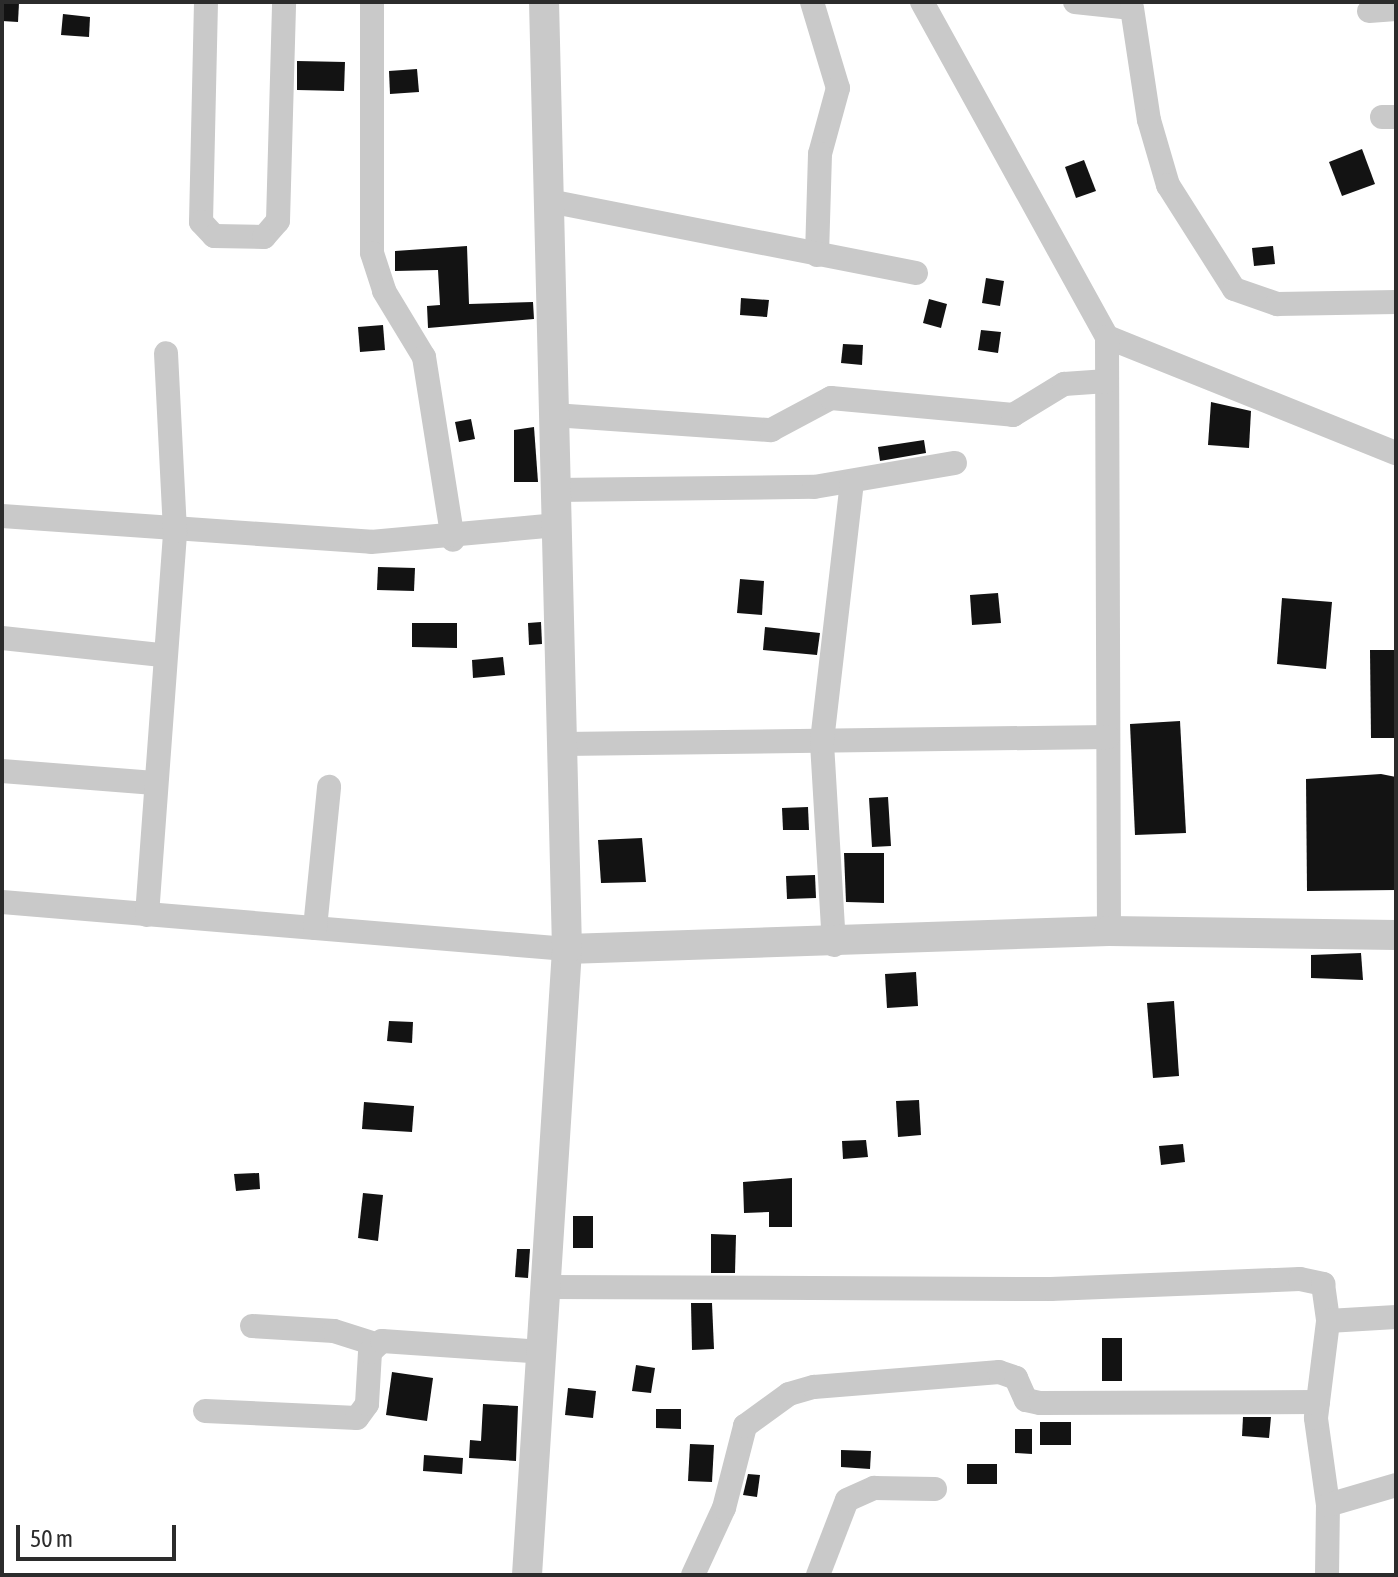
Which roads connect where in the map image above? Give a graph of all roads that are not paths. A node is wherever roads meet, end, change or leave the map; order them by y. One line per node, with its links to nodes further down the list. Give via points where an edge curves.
1 (206, 2): 2 (street, via 201,222 214,236 264,237 278,221)
2 (284, 2)
3 (372, 2): 25 (street, via 372,253 384,291 424,357)
4 (544, 2): 10 (street)
5 (812, 2): 11 (street, via 838,88 820,154)
6 (922, 2): 14 (street)
7 (1075, 2): 13 (street, via 1132,8 1168,185 1234,289 1277,304)
8 (1396, 9): 9 (street)
9 (1369, 11)
10 (549, 201): 11 (street); 17 (street)
11 (817, 255): 12 (street)
12 (916, 273)
13 (1396, 302)
14 (1107, 337): 16 (street); 18 (street)
15 (166, 353): 24 (street)
16 (1107, 381): 17 (street, via 1064,384 1013,415 831,398 771,430); 28 (street)
17 (554, 415): 21 (street)
18 (1396, 453)
19 (955, 463): 20 (street)
20 (852, 483): 21 (street); 29 (street)
21 (556, 490): 23 (street)
22 (2, 516): 24 (street)
23 (557, 525): 25 (street); 30 (street)
24 (175, 531): 25 (street); 27 (street)
25 (453, 540)
26 (2, 638): 27 (street)
27 (162, 655): 32 (street)
28 (1108, 737): 29 (street); 37 (street)
29 (822, 741): 30 (street); 39 (street)
30 (563, 744): 40 (street)
31 (2, 771): 32 (street)
32 (155, 783): 35 (street)
33 (329, 787): 36 (street)
34 (2, 902): 35 (street)
35 (147, 915): 36 (street)
36 (315, 928): 40 (street)
37 (1109, 931): 38 (street); 39 (street)
38 (1396, 935)
39 (834, 945): 40 (street)
40 (567, 949): 41 (street)
41 (547, 1287): 43 (street, via 1051,1289 1300,1279 1323,1284); 46 (street)
42 (1396, 1317): 43 (street)
43 (1328, 1321): 47 (street)
44 (252, 1326): 45 (street, via 334,1331)
45 (375, 1344): 46 (street, via 393,1339); 48 (street, via 367,1404 357,1418)
46 (542, 1352): 52 (street)
47 (1318, 1402): 51 (street); 53 (street, via 1040,1403 1026,1400 1016,1378 999,1372 814,1387 789,1394 745,1426 724,1508)
48 (205, 1411)
49 (1396, 1485): 51 (street)
50 (935, 1489): 54 (street, via 874,1488 847,1500)
51 (1328, 1505): 55 (street)
52 (527, 1575)
53 (693, 1575)
54 (818, 1575)
55 (1327, 1575)

